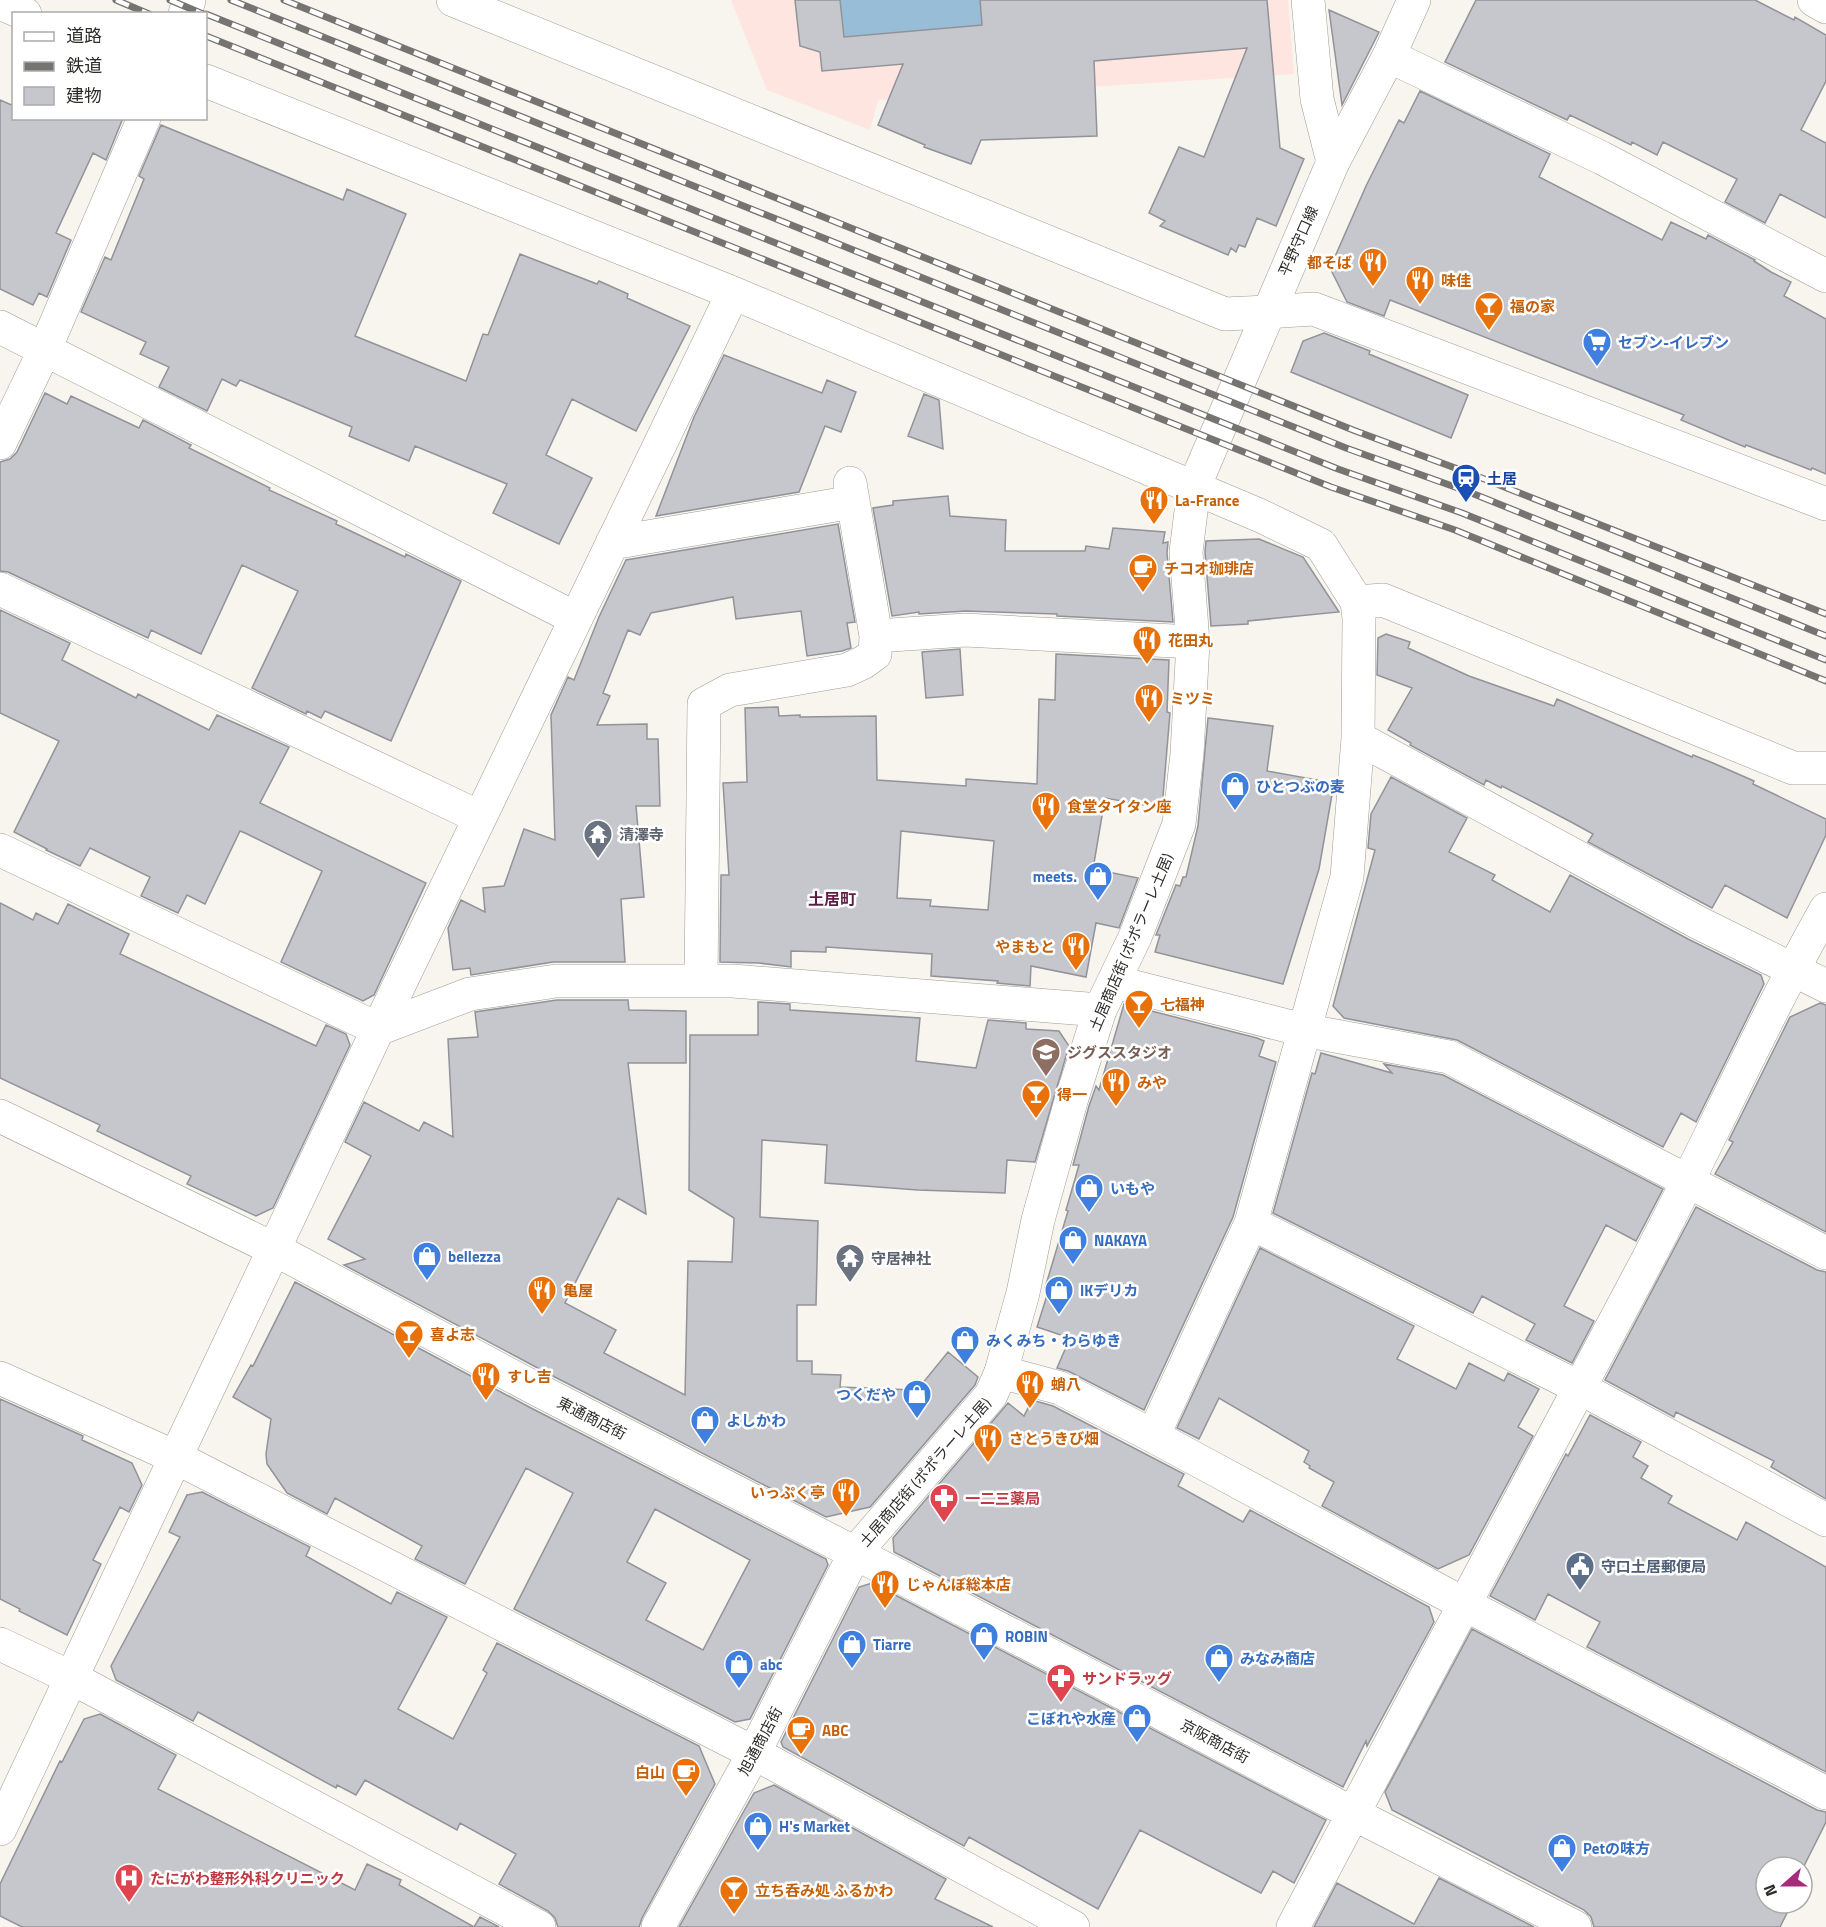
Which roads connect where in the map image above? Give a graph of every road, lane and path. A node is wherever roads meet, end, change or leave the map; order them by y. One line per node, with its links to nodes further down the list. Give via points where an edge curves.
1 (453, 0): 14 (street, via 1225,314)
2 (1308, 0): 11 (street, via 1317,99)
3 (1414, 0): 8 (street, 平野守口線)
4 (1814, 0): 6 (street)
5 (0, 3): 7 (street)
6 (1826, 7)
7 (20, 12)
8 (1389, 56): 11 (street, 平野守口線); 12 (street, via 1602,158)
9 (207, 81): 13 (street)
10 (143, 120): 16 (street)
11 (1333, 162): 14 (street, 平野守口線)
12 (1826, 276)
13 (733, 293): 18 (street); 20 (street)
14 (1268, 312): 18 (street, 平野守口線); 19 (street, via 1314,309)
15 (0, 327): 16 (street)
16 (45, 349): 17 (street); 23 (street)
17 (0, 443)
18 (1194, 487): 22 (street, via 1321,544); 25 (street, 土居商店街 (ポポラーレ土居), via 1186,552)
19 (1826, 504)
20 (612, 543): 23 (street); 24 (street, via 852,492)
21 (0, 589): 28 (street)
22 (1357, 602): 26 (street); 27 (street, via 1383,600 1793,768)
23 (575, 618): 28 (street)
24 (876, 636): 25 (street, via 965,630); 32 (street, via 875,654 847,670 730,690 704,704)
25 (1193, 642): 34 (street, 土居商店街 (ポポラーレ土居), via 1179,824 1135,937)
26 (1358, 738): 31 (street, via 1697,922); 36 (street, via 1347,877)
27 (1826, 768)
28 (479, 818): 35 (street)
29 (0, 850): 35 (street)
30 (1826, 909): 31 (street)
31 (1793, 968): 33 (street); 38 (street)
32 (701, 981): 34 (street); 35 (street, via 556,981 470,994)
33 (1826, 986)
34 (1107, 996): 36 (street); 42 (street, 土居商店街 (ポポラーレ土居), via 1071,1101)
35 (378, 1029): 41 (street)
36 (1303, 1030): 38 (street, via 1449,1057); 39 (street)
37 (0, 1116): 41 (street, 東通商店街)
38 (1689, 1181): 40 (street); 44 (street)
39 (1251, 1222): 44 (street); 45 (street)
40 (1826, 1253)
41 (286, 1256): 46 (street); 48 (street, 東通商店街)
42 (1001, 1372): 45 (street, via 1059,1388); 48 (street, 土居商店街 (ポポラーレ土居), via 991,1395)
43 (0, 1378): 46 (street)
44 (1580, 1388): 47 (street); 49 (street)
45 (1153, 1436): 49 (street)
46 (175, 1457): 51 (street); 52 (street)
47 (1826, 1520)
48 (855, 1552): 52 (street, 旭通商店街); 54 (street, 京阪商店街)
49 (1464, 1604): 53 (street); 54 (street)
50 (0, 1644): 51 (street)
51 (72, 1678): 55 (street); 56 (street)
52 (754, 1753): 57 (street, 旭通商店街); 58 (street)
53 (1826, 1793)
54 (1352, 1814): 59 (street); 60 (street, 京阪商店街)
55 (0, 1829)
56 (539, 1927)
57 (658, 1927)
58 (1073, 1927)
59 (1293, 1927)
60 (1575, 1927)

